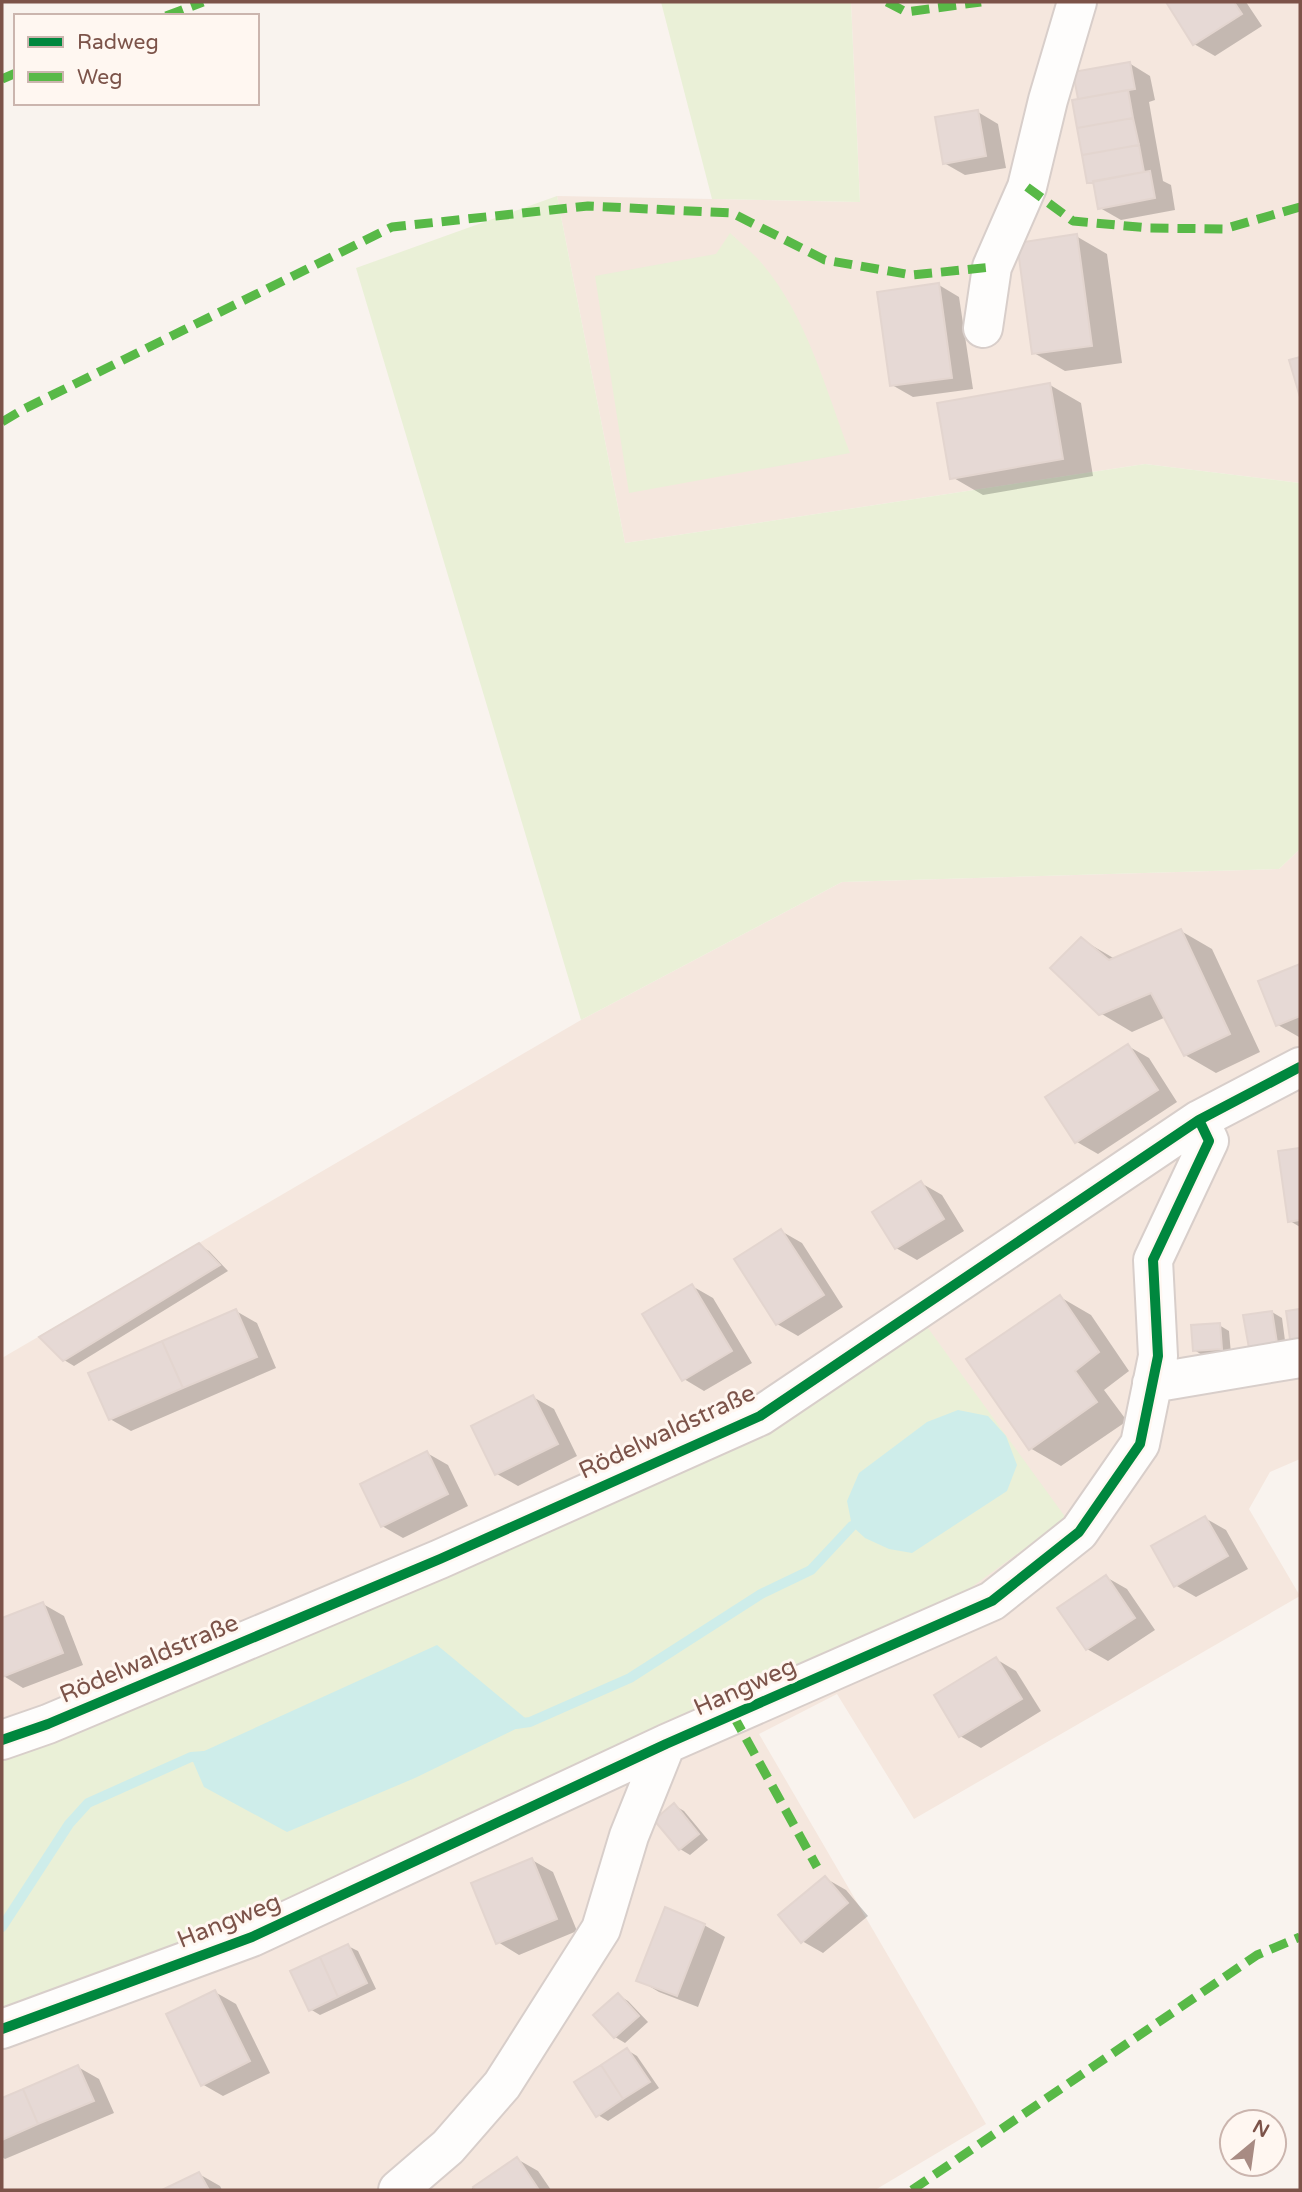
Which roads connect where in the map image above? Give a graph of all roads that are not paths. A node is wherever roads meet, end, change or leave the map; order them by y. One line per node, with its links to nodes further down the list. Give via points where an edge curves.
1 (1077, 2): 2 (street, via 1027,187 992,267)
2 (983, 328)
3 (1300, 1067): 4 (street, Rödelwaldstraße)
4 (1199, 1120): 6 (street, Hangweg, via 1209,1141 1153,1260 1158,1356); 7 (street, Rödelwaldstraße, via 760,1416 440,1559)
5 (1300, 1358): 6 (street)
6 (1152, 1383): 8 (street, Hangweg, via 1140,1444 1079,1532 992,1601)
7 (2, 1740)
8 (666, 1744): 9 (street, Hangweg, via 252,1937); 10 (street, via 629,1836 601,1929 502,2085 449,2147)
9 (2, 2029)
10 (398, 2190)

